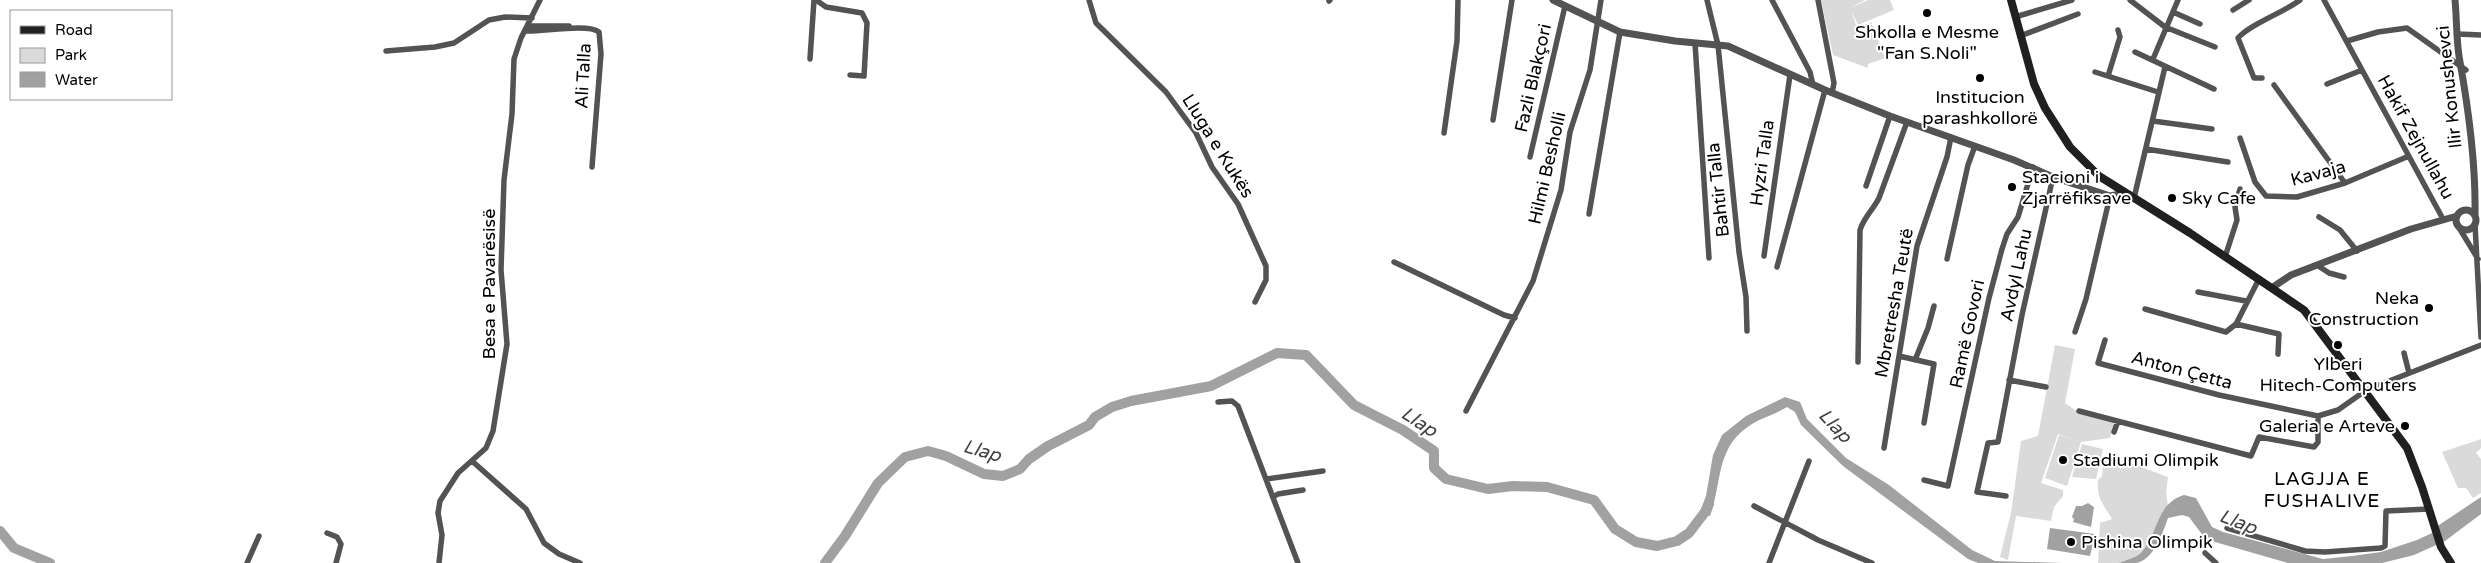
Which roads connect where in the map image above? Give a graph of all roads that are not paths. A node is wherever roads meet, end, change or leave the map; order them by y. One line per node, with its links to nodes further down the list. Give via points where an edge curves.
1 (540, 0): 23 (street, Besa e Pavarësisë)
2 (815, 0): 41 (street); 47 (street, via 826,7 866,17 864,76)
3 (1089, 0): 105 (street, Lluga e Kukës, via 1096,23 1166,92 1196,134 1212,167 1238,204 1266,266 1266,280)
4 (1458, 0): 62 (street, via 1457,41)
5 (1512, 0): 58 (street)
6 (1553, 0): 19 (street)
7 (1601, 0): 25 (street, Hilmi Besholli)
8 (1707, 0): 37 (street)
9 (1772, 0): 52 (street, via 1810,72)
10 (1818, 0): 55 (street, via 1834,82)
11 (2011, 0): 24 (main road)
12 (2072, 0): 24 (street)
13 (2130, 0): 28 (street)
14 (2178, 0): 21 (street)
15 (2249, 0): 20 (street)
16 (2300, 0): 50 (street, via 2238,38 2254,78)
17 (2324, 0): 35 (street, Hakif Zejnullahu)
18 (2455, 0): 32 (street, Ilir Konushevci)
19 (1565, 6): 25 (street); 68 (street, Fazli Blakçori)
20 (2233, 10)
21 (2172, 12): 27 (street); 28 (street)
22 (2078, 14): 34 (street)
23 (532, 18): 29 (street, Besa e Pavarësisë); 39 (street, via 505,16 489,20 454,43)
24 (2015, 18): 34 (main road)
25 (1597, 22): 31 (street); 108 (street, Hilmi Besholli, via 1590,70 1570,132 1561,190 1533,281)
26 (597, 24): 29 (street)
27 (2200, 24)
28 (2165, 27): 38 (street); 42 (street)
29 (527, 29): 70 (street, Ali Talla, via 594,28 599,32 601,54); 132 (street, Besa e Pavarësisë, via 514,59 512,114 504,180 501,280 507,344 493,431 488,445)
30 (2118, 30): 49 (street, via 2120,37)
31 (1620, 32): 36 (street); 83 (street)
32 (2458, 34): 33 (street); 44 (street, Ilir Konushevci)
33 (2481, 35)
34 (2020, 36): 78 (main road, via 2034,84 2064,139 2085,164)
35 (2347, 41): 44 (street, via 2407,28); 45 (street, Hakif Zejnullahu)
36 (1695, 43): 37 (street); 93 (street)
37 (1718, 45): 48 (street, via 1728,46); 110 (street, Bahtir Talla)
38 (2215, 47)
39 (386, 51)
40 (2135, 52): 42 (street)
41 (810, 59)
42 (2153, 59): 43 (street)
43 (2165, 67): 54 (street); 56 (street)
44 (2461, 67): 72 (street, Ilir Konushevci)
45 (2362, 70): 51 (street, Hakif Zejnullahu); 67 (street, Hakif Zejnullahu)
46 (2094, 72): 49 (street)
47 (850, 75)
48 (1790, 75): 52 (street); 91 (street, Hyzri Talla)
49 (2108, 76): 56 (street)
50 (2262, 78)
51 (2327, 84)
52 (1813, 85): 55 (street)
53 (2274, 85): 75 (street)
54 (2214, 89)
55 (1829, 92): 57 (street); 98 (street)
56 (2158, 92): 59 (street)
57 (1890, 116): 60 (street); 76 (street)
58 (1493, 120)
59 (2153, 120): 61 (street); 66 (street)
60 (1907, 122): 63 (street); 119 (street, via 1879,198 1864,217 1860,230)
61 (2212, 129)
62 (1444, 134)
63 (1951, 137): 65 (street); 117 (street, Mbretresha Teutë, via 1916,246)
64 (2240, 138): 75 (street, Kavaja, via 2256,182 2266,196 2297,197)
65 (1975, 146): 71 (street); 94 (street)
66 (2146, 149): 69 (street); 80 (street)
67 (2409, 156): 75 (street, Kavaja); 87 (street, Hakif Zejnullahu)
68 (1530, 157)
69 (2228, 162)
70 (592, 167)
71 (2033, 167): 74 (street); 136 (street, Ramë Govori, via 2018,217 2002,249 1948,486)
72 (2472, 170): 73 (street, Ilir Konushevci); 81 (street, Ilir Konushevci)
73 (2481, 172)
74 (2053, 177): 79 (street); 121 (street, Avdyl Lahu)
75 (2345, 183)
76 (1866, 186)
77 (2240, 189): 92 (street, via 2235,207 2236,220)
78 (2125, 193): 79 (street); 80 (main road)
79 (2110, 196): 111 (street)
80 (2134, 198): 92 (main road)
81 (2478, 204): 82 (street); 85 (street, Ilir Konushevci)
82 (2464, 210): 84 (street); 85 (street)
83 (1590, 214)
84 (2457, 216): 87 (street); 89 (street)
85 (2475, 216): 88 (street)
86 (2319, 218): 90 (street, via 2340,230)
87 (2443, 218): 90 (street)
88 (2475, 224): 89 (street, via 2466,230); 95 (street)
89 (2458, 226): 95 (street)
90 (2357, 251): 97 (street)
91 (1764, 256)
92 (2225, 257): 101 (main road)
93 (1709, 258)
94 (1947, 259)
95 (2478, 259): 99 (street)
96 (1394, 262): 108 (street)
97 (2317, 265): 100 (street); 102 (street, via 2291,275)
98 (1777, 267)
99 (2480, 275): 112 (street)
100 (2344, 277)
101 (2259, 279): 102 (main road); 104 (street)
102 (2273, 287): 123 (main road, via 2304,310)
103 (2198, 292): 104 (street)
104 (2246, 301): 109 (street)
105 (1255, 302)
106 (1934, 306): 118 (street)
107 (2145, 309): 109 (street, via 2226,332)
108 (1515, 318): 125 (street, Hilmi Besholli)
109 (2236, 324): 116 (street, via 2279,334)
110 (1748, 331)
111 (2075, 332)
112 (2481, 337)
113 (2105, 340): 127 (street, Anton Çetta, via 2098,363 2228,398)
114 (2481, 345): 120 (street)
115 (2404, 353): 120 (street)
116 (2278, 354)
117 (1899, 356): 118 (street); 131 (street, Mbretresha Teutë)
118 (1915, 360): 129 (street, via 1934,364 1935,367)
119 (1858, 362)
120 (2408, 373): 123 (street)
121 (2010, 380): 122 (street); 138 (street, Avdyl Lahu, via 1998,442 1988,443 1977,492)
122 (2046, 387)
123 (2365, 391): 127 (street, via 2338,410); 141 (main road, via 2407,448)
124 (1218, 402): 135 (street, via 1232,401 1238,406)
125 (1466, 411)
126 (2079, 411): 128 (street)
127 (2318, 416): 128 (street, via 2318,442 2314,447 2263,436 2259,437 2251,456)
128 (2118, 421): 130 (street)
129 (1924, 424)
130 (2114, 432)
131 (1884, 448)
132 (472, 460): 149 (street, Besa e Pavarësisë, via 455,476 439,505 442,535); 150 (street, via 526,509 544,543 558,554)
133 (1809, 461): 142 (street)
134 (1323, 471): 135 (street)
135 (1267, 479): 139 (street)
136 (1924, 480)
137 (1302, 490): 139 (street)
138 (2006, 496)
139 (1273, 497): 151 (street)
140 (1754, 506): 142 (street)
141 (2429, 509): 143 (street, via 2386,511 2385,546 2381,548 2305,551); 155 (main road, via 2440,547)
142 (1784, 521): 152 (street); 153 (street, via 1818,540)
143 (2227, 528)
144 (328, 533): 148 (street, via 340,542)
145 (258, 536): 147 (street)
146 (2204, 552): 154 (street)
147 (247, 563)
148 (336, 563)
149 (439, 563)
150 (580, 563)
151 (1298, 563)
152 (1769, 563)
153 (1872, 563)
154 (2216, 563)
155 (2451, 563)

